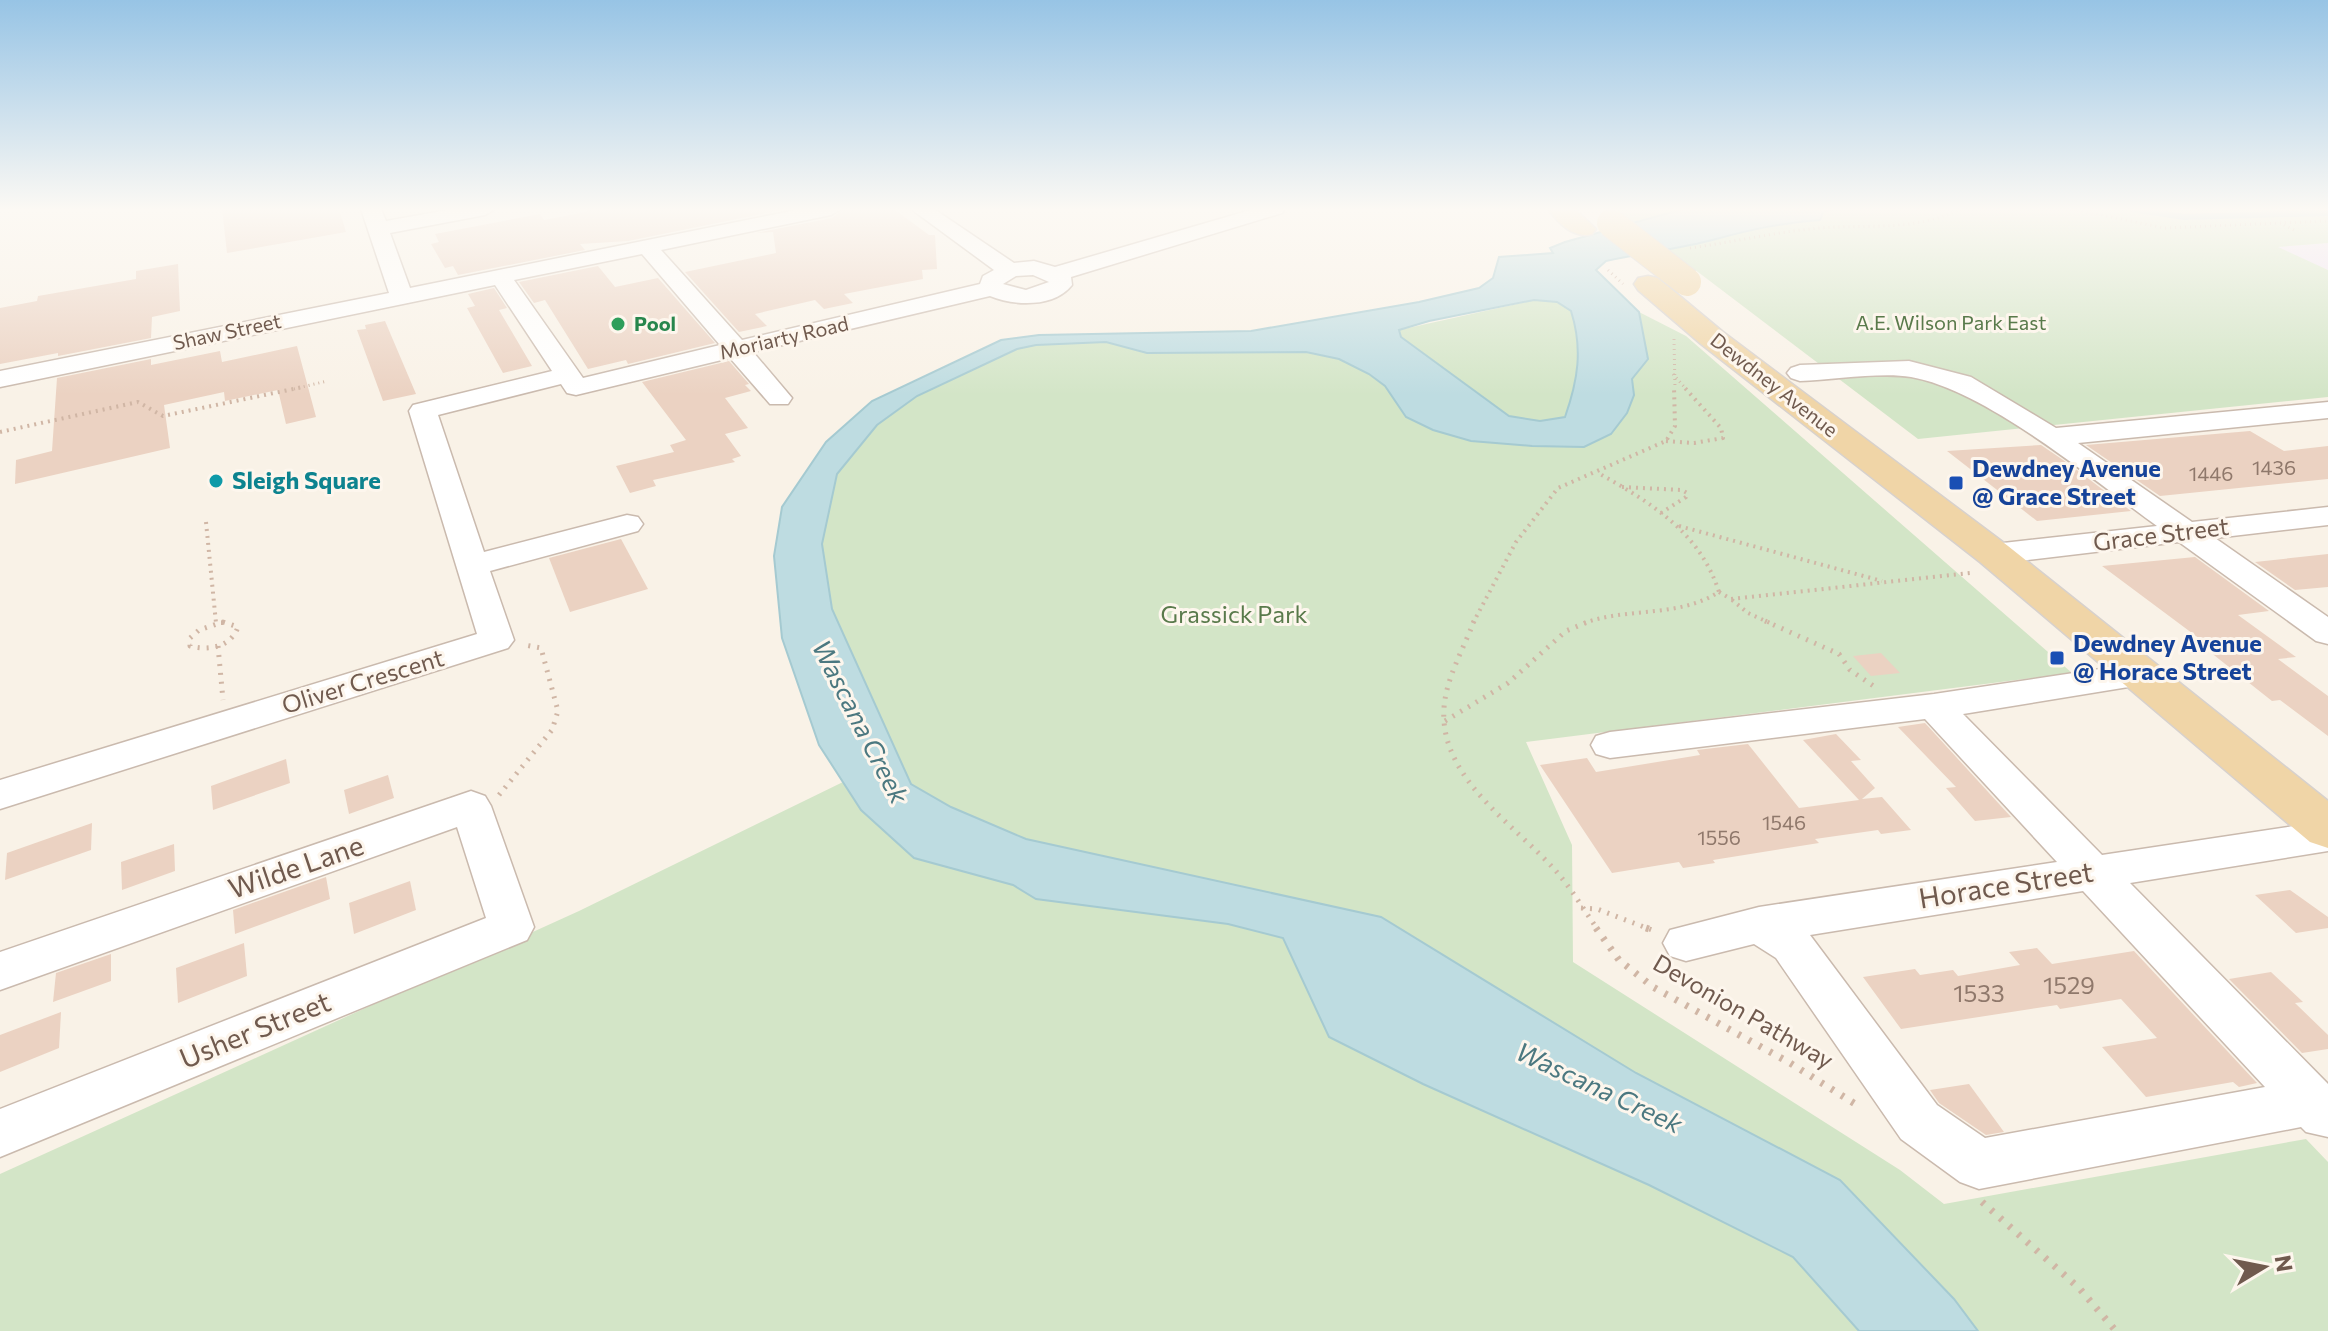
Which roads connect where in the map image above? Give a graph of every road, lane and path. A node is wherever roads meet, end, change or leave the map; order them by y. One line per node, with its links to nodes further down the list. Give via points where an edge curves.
1 (393, 271): 14 (street)
2 (524, 271): 11 (street, Shaw Street)
3 (668, 271): 16 (street)
4 (992, 271): 12 (street)
5 (1025, 271): 12 (street, Moriarty Road)
6 (1046, 271): 7 (street, Moriarty Road)
7 (1067, 271)
8 (1610, 271): 13 (path)
9 (1628, 271): 13 (main road, Dewdney Avenue)
10 (1671, 271): 18 (main road, Dewdney Avenue, bridge)
11 (500, 276): 14 (street, Shaw Street); 21 (street)
12 (1001, 279): 16 (street, Moriarty Road)
13 (1636, 284): 35 (main road, Dewdney Avenue, via 1712,338)
14 (401, 295): 19 (street, Shaw Street)
15 (1673, 330): 17 (path)
16 (736, 350): 21 (street, Moriarty Road); 22 (street)
17 (1673, 373): 26 (path, via 1677,412); 26 (path, via 1723,438)
18 (1800, 373): 25 (street, via 1909,369 1962,383); 35 (main road, Dewdney Avenue)
19 (0, 381)
20 (327, 381): 24 (path, via 193,412 163,416 138,402)
21 (571, 381): 36 (street, Moriarty Road, via 423,411)
22 (779, 398)
23 (2328, 410): 25 (street)
24 (0, 432)
25 (2051, 437): 34 (street)
26 (1666, 441): 27 (path, Devonion Pathway)
27 (1598, 473): 28 (path); 46 (path, Devonion Pathway, via 1558,488 1508,554 1458,658)
28 (1621, 487): 29 (path); 29 (path, via 1687,493)
29 (1661, 513): 33 (path)
30 (2328, 516): 34 (street, Grace Street)
31 (206, 522): 40 (path)
32 (627, 524): 36 (street)
33 (1677, 526): 37 (path); 38 (path, via 1707,560)
34 (2183, 533): 35 (street, Grace Street); 41 (street)
35 (1983, 564): 37 (path); 44 (main road, Dewdney Avenue)
36 (470, 566): 42 (street)
37 (1887, 582): 39 (path)
38 (1719, 592): 39 (path); 46 (path, via 1702,603 1630,612 1571,627 1557,634 1509,683)
39 (1731, 599): 45 (path, via 1748,613 1839,654 1850,670)
40 (216, 623): 43 (path, via 230,622 239,630); 43 (path, via 188,642 201,649)
41 (2328, 633)
42 (496, 640): 47 (street, Oliver Crescent); 50 (path, via 541,648 558,711 552,730 500,794)
43 (218, 646): 47 (path)
44 (2140, 675): 45 (street); 51 (main road, Dewdney Avenue)
45 (1920, 707): 48 (street); 53 (street)
46 (1445, 721): 54 (path, Devonion Pathway, via 1456,764 1470,785 1556,871)
47 (225, 725): 49 (street, Oliver Crescent)
48 (1610, 745)
49 (0, 795)
50 (471, 806): 57 (street, Wilde Lane); 60 (street, Usher Street, via 511,927)
51 (2328, 829)
52 (2328, 836): 53 (street, Horace Street)
53 (2091, 872): 55 (street, Horace Street); 58 (street)
54 (1580, 908): 56 (path, via 1597,909); 59 (path, Devonion Pathway, via 1619,960 1653,987 1801,1069)
55 (1759, 925): 56 (street, Horace Street); 58 (street, via 1792,945 1919,1122 1979,1164)
56 (1686, 943)
57 (0, 971)
58 (2320, 1111)
59 (1871, 1115)
60 (0, 1133)
61 (1973, 1195): 62 (path, via 2079,1288)
62 (2116, 1331)

